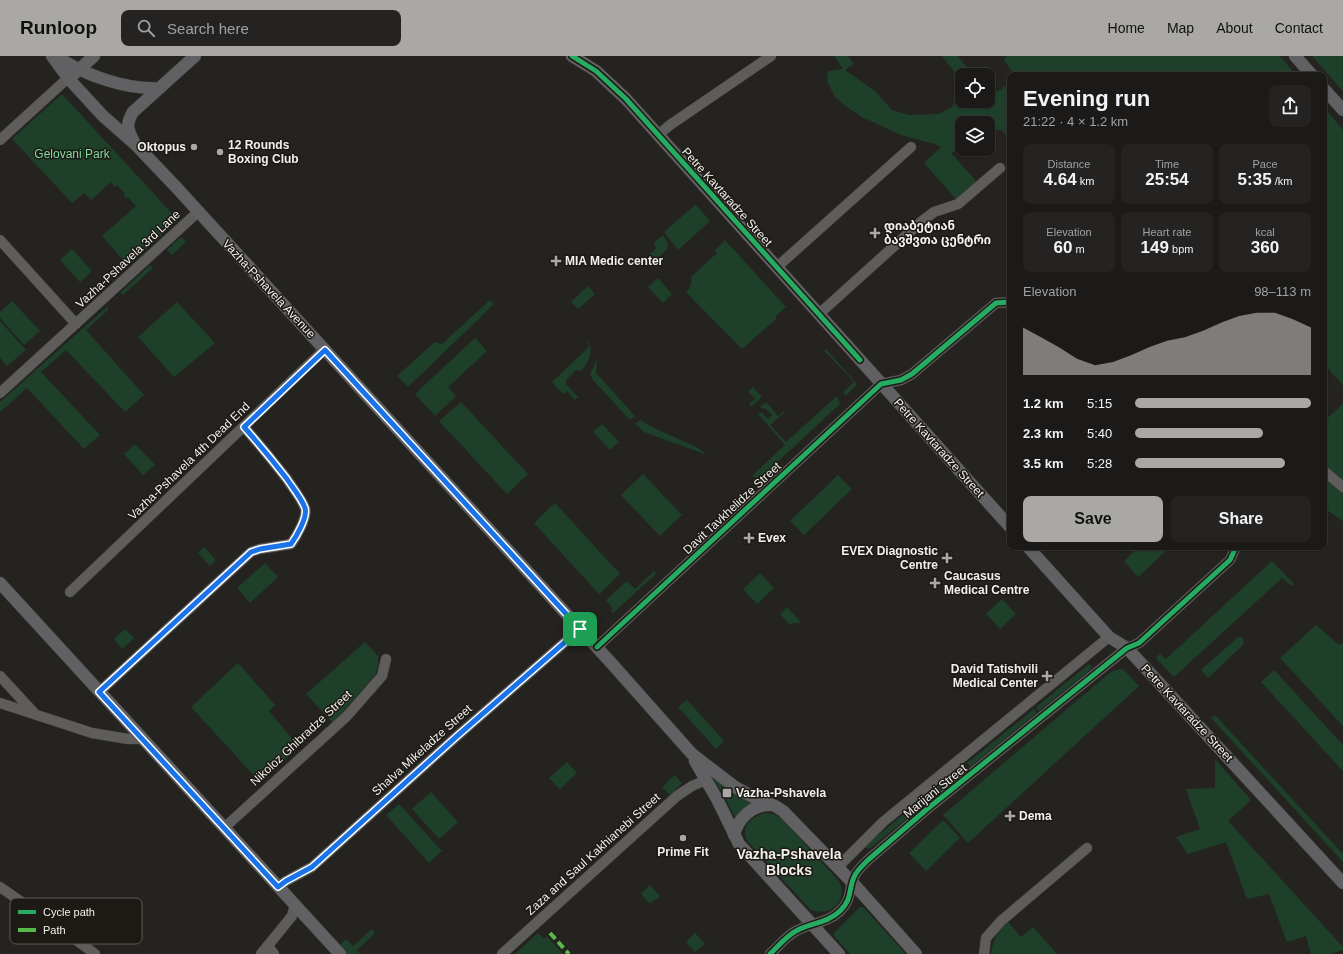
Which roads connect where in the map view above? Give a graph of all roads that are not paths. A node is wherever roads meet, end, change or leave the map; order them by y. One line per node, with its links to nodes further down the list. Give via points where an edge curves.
1 (52, 56): 10 (main road, Vazha-Pshavela Avenue)
2 (56, 56): 8 (main road)
3 (94, 56): 8 (main road)
4 (195, 56): 11 (main road, Vazha-Pshavela Avenue)
5 (572, 56): 14 (main road, Petre Kavtaradze Street, via 596,71 626,99)
6 (771, 56): 14 (street)
7 (1296, 56): 9 (main road)
8 (78, 70): 10 (main road); 11 (main road, via 126,85)
9 (1309, 72)
10 (68, 78): 15 (street); 16 (main road, Vazha-Pshavela Avenue, via 102,116)
11 (160, 88): 16 (main road, Vazha-Pshavela Avenue, via 129,118 128,126)
12 (1327, 92): 13 (main road)
13 (1343, 110)
14 (658, 135): 21 (main road, Petre Kavtaradze Street)
15 (0, 140)
16 (136, 145): 19 (main road, Vazha-Pshavela Avenue)
17 (911, 147): 21 (street)
18 (1000, 168): 23 (street, via 958,204 934,212 922,221)
19 (198, 212): 24 (street, Vazha-Pshavela 3rd Lane); 25 (main road, Vazha-Pshavela Avenue)
20 (0, 240): 24 (street, Vazha-Pshavela 3rd Lane)
21 (777, 267): 23 (main road, Petre Kavtaradze Street)
22 (1007, 302): 26 (street, via 996,303 905,379)
23 (819, 314): 26 (main road, Petre Kavtaradze Street)
24 (76, 324): 27 (street, Vazha-Pshavela 3rd Lane)
25 (325, 350): 28 (street, Vazha-Pshavela 4th Dead End); 36 (main road, Vazha-Pshavela Avenue)
26 (881, 384): 31 (main road, Petre Kavtaradze Street); 38 (street, Davit Tavkhelidze Street)
27 (0, 393)
28 (244, 427): 35 (street, Vazha-Pshavela 4th Dead End); 44 (street, via 296,491 306,508 305,518 291,544 251,552)
29 (1327, 474): 30 (street)
30 (1343, 487)
31 (1007, 524)
32 (1031, 550): 37 (main road, Petre Kavtaradze Street)
33 (1235, 550): 39 (street, Marijani Street, via 1230,560 1139,643)
34 (0, 583): 44 (main road)
35 (70, 592)
36 (580, 629): 38 (main road, Vazha-Pshavela Avenue); 60 (street, Shalva Mikeladze Street, via 312,867)
37 (1109, 637): 39 (main road, Petre Kavtaradze Street); 40 (street, Marijani Street)
38 (597, 648): 48 (main road, Vazha-Pshavela Avenue)
39 (1127, 648): 42 (street, Marijani Street); 58 (main road, Petre Kavtaradze Street)
40 (1083, 658): 42 (street, via 1093,664); 53 (street, Marijani Street, via 883,822)
41 (386, 659): 51 (street, Nikoloz Ghibradze Street, via 382,676 347,716)
42 (1095, 673): 55 (street, Marijani Street)
43 (0, 676): 46 (street)
44 (99, 692): 47 (main road)
45 (0, 703): 46 (street)
46 (37, 716): 47 (street, via 92,733)
47 (143, 739): 51 (main road)
48 (692, 754): 49 (main road, Vazha-Pshavela Avenue); 50 (main road, Vazha-Pshavela Avenue, via 735,787)
49 (706, 780): 52 (main road, Vazha-Pshavela Avenue); 69 (street, Zaza and Saul Kakhianebi Street, via 677,796)
50 (774, 805): 52 (main road, via 752,809 738,823); 56 (main road, Vazha-Pshavela Avenue)
51 (224, 828): 60 (main road)
52 (734, 835): 63 (main road, Vazha-Pshavela Avenue, via 746,853)
53 (856, 848): 55 (street); 56 (street, Marijani Street)
54 (1087, 848): 73 (street, via 1001,922 986,938)
55 (868, 860): 57 (street, Marijani Street, via 858,870)
56 (838, 867): 57 (main road, Vazha-Pshavela Avenue)
57 (852, 882): 63 (street, Marijani Street, via 848,902 841,910 827,920); 72 (main road, Vazha-Pshavela Avenue)
58 (1343, 883)
59 (0, 887): 61 (street)
60 (278, 887): 62 (main road)
61 (16, 898)
62 (295, 905): 65 (street, via 292,916); 68 (main road)
63 (811, 924): 70 (street, Marijani Street, via 794,932); 71 (main road, Vazha-Pshavela Avenue)
64 (82, 944): 66 (street)
65 (271, 950): 67 (street)
66 (95, 954)
67 (261, 954)
68 (340, 954)
69 (502, 954)
70 (770, 954)
71 (839, 954)
72 (916, 954)
73 (984, 954)

